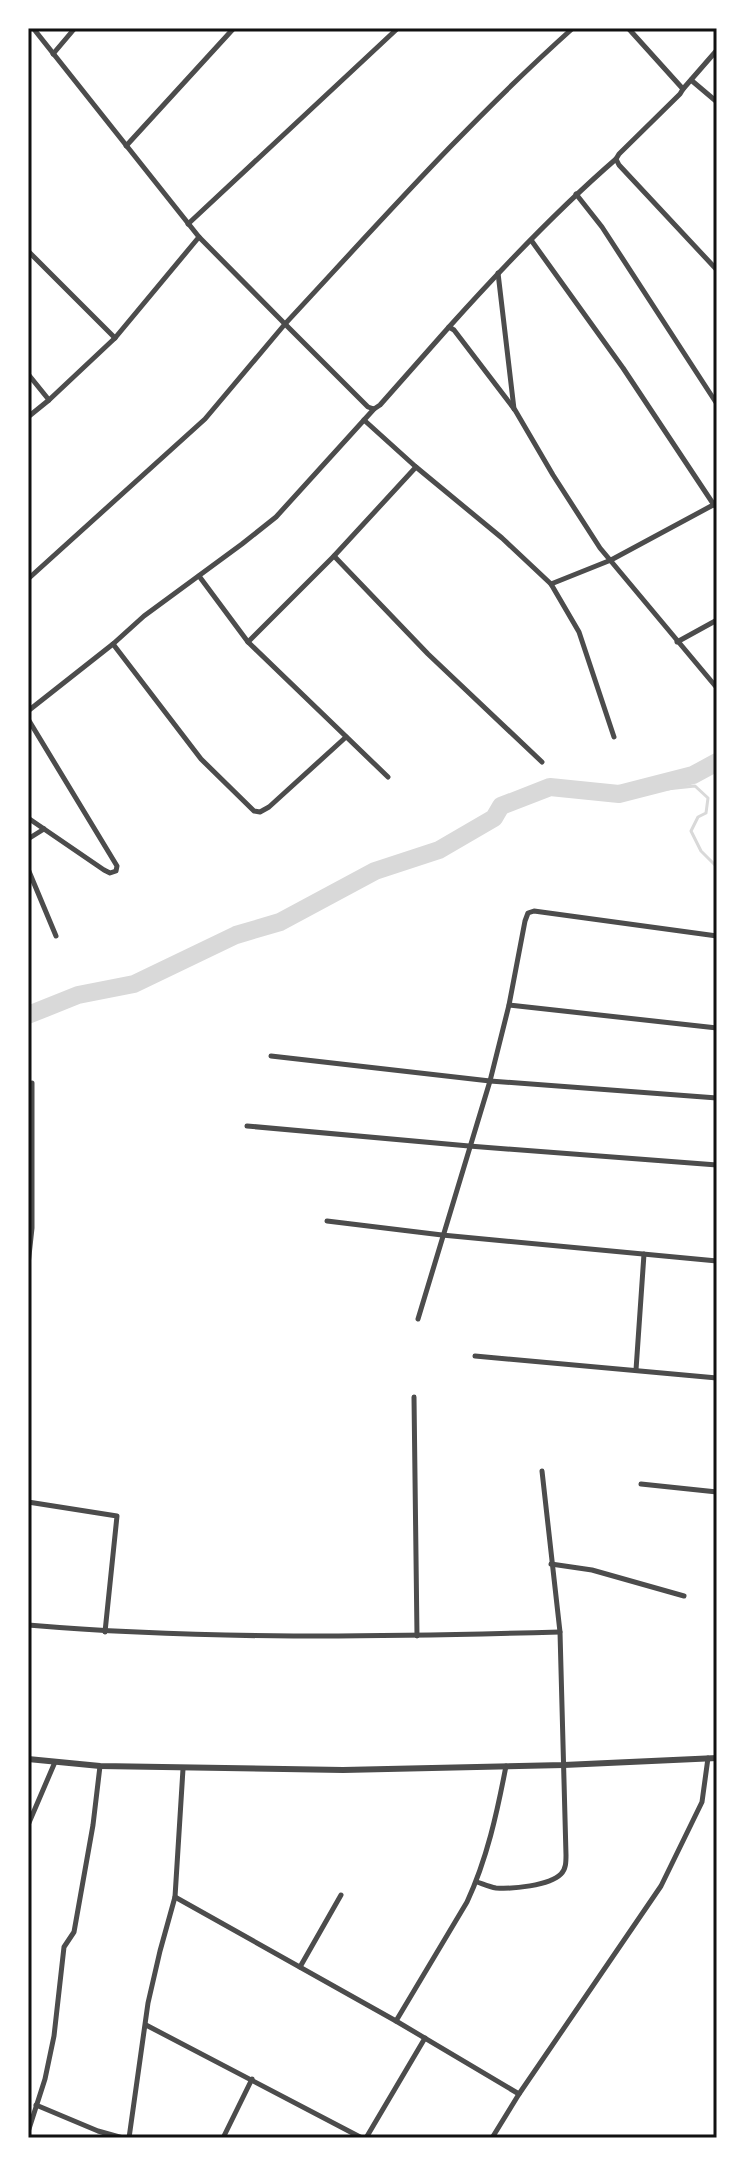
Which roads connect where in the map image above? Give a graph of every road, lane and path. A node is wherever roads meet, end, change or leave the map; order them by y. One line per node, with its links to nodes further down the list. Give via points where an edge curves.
1 (33, 28): 8 (street)
2 (75, 28): 8 (street)
3 (234, 28): 12 (street)
4 (398, 28): 15 (street)
5 (573, 28): 21 (street, via 484,113)
6 (628, 28): 10 (street)
7 (717, 50): 9 (street)
8 (53, 54): 12 (street)
9 (691, 80): 10 (street); 11 (street)
10 (683, 89): 13 (street)
11 (717, 102)
12 (126, 146): 15 (street)
13 (616, 159): 14 (street); 19 (street)
14 (576, 194): 17 (street); 26 (street)
15 (188, 224): 16 (street)
16 (199, 237): 21 (street); 23 (street)
17 (531, 240): 20 (street); 32 (street)
18 (29, 254): 23 (street)
19 (717, 270)
20 (498, 273): 22 (street); 28 (street)
21 (285, 324): 27 (street); 36 (street, via 205,419)
22 (449, 327): 27 (street); 28 (street)
23 (115, 338): 25 (street)
24 (28, 374): 25 (street)
25 (49, 400): 29 (street)
26 (717, 404)
27 (374, 409): 30 (street)
28 (515, 410): 34 (street)
29 (28, 417)
30 (364, 420): 31 (street); 35 (street, via 276,517)
31 (416, 467): 33 (street); 37 (street)
32 (716, 504): 34 (street)
33 (334, 556): 39 (street); 47 (street)
34 (611, 560): 37 (street); 40 (street)
35 (199, 576): 39 (street); 41 (street)
36 (28, 579)
37 (551, 584): 46 (street, via 579,632)
38 (717, 620): 40 (street)
39 (248, 642): 45 (street)
40 (677, 642): 42 (street)
41 (113, 644): 43 (street); 45 (street, via 201,759 254,811 269,807)
42 (717, 688)
43 (28, 711)
44 (28, 719): 50 (street, via 116,871 104,870)
45 (346, 737): 48 (street)
46 (614, 737)
47 (542, 762)
48 (388, 777)
49 (28, 818): 50 (street)
50 (44, 829): 51 (street)
51 (28, 839)
52 (28, 869): 53 (street)
53 (56, 936)
54 (717, 936): 55 (street, via 534,911 525,921)
55 (509, 1005): 56 (street); 58 (street)
56 (717, 1028)
57 (271, 1056): 58 (street)
58 (490, 1081): 60 (street); 62 (street)
59 (32, 1083): 68 (street)
60 (717, 1098)
61 (247, 1126): 62 (street)
62 (469, 1146): 63 (street); 65 (street)
63 (717, 1165)
64 (327, 1221): 65 (street)
65 (442, 1235): 66 (street); 69 (street)
66 (644, 1254): 67 (street); 71 (street)
67 (717, 1261)
68 (28, 1265)
69 (418, 1319)
70 (475, 1356): 71 (street)
71 (636, 1370): 72 (street)
72 (717, 1378)
73 (414, 1397): 83 (street)
74 (542, 1471): 78 (street)
75 (641, 1484): 76 (street)
76 (717, 1492)
77 (28, 1502): 81 (street, via 117,1516)
78 (551, 1564): 79 (street); 82 (street)
79 (684, 1596)
80 (28, 1625): 81 (street)
81 (105, 1632): 83 (street)
82 (560, 1632): 83 (street); 89 (street)
83 (417, 1636)
84 (708, 1758): 85 (street); 89 (street); 101 (street, via 702,1802 661,1886)
85 (717, 1758)
86 (28, 1759): 87 (street)
87 (55, 1762): 90 (street); 92 (street)
88 (507, 1765): 89 (street); 91 (street); 93 (street)
89 (564, 1765): 93 (street, via 565,1868 559,1876 520,1887 493,1888)
90 (100, 1766): 91 (street); 102 (street, via 82,1893 74,1932 64,1947 54,2036)
91 (183, 1769): 95 (street)
92 (28, 1825)
93 (477, 1882): 97 (street)
94 (341, 1895): 96 (street)
95 (175, 1897): 96 (street); 98 (street)
96 (300, 1967): 97 (street)
97 (396, 2021): 99 (street)
98 (146, 2025): 100 (street); 105 (street)
99 (425, 2038): 101 (street); 107 (street)
100 (252, 2079): 106 (street); 107 (street)
101 (519, 2094): 108 (street)
102 (36, 2105): 103 (street); 104 (street)
103 (28, 2132)
104 (123, 2138)
105 (129, 2138)
106 (223, 2138)
107 (364, 2138)
108 (492, 2138)

